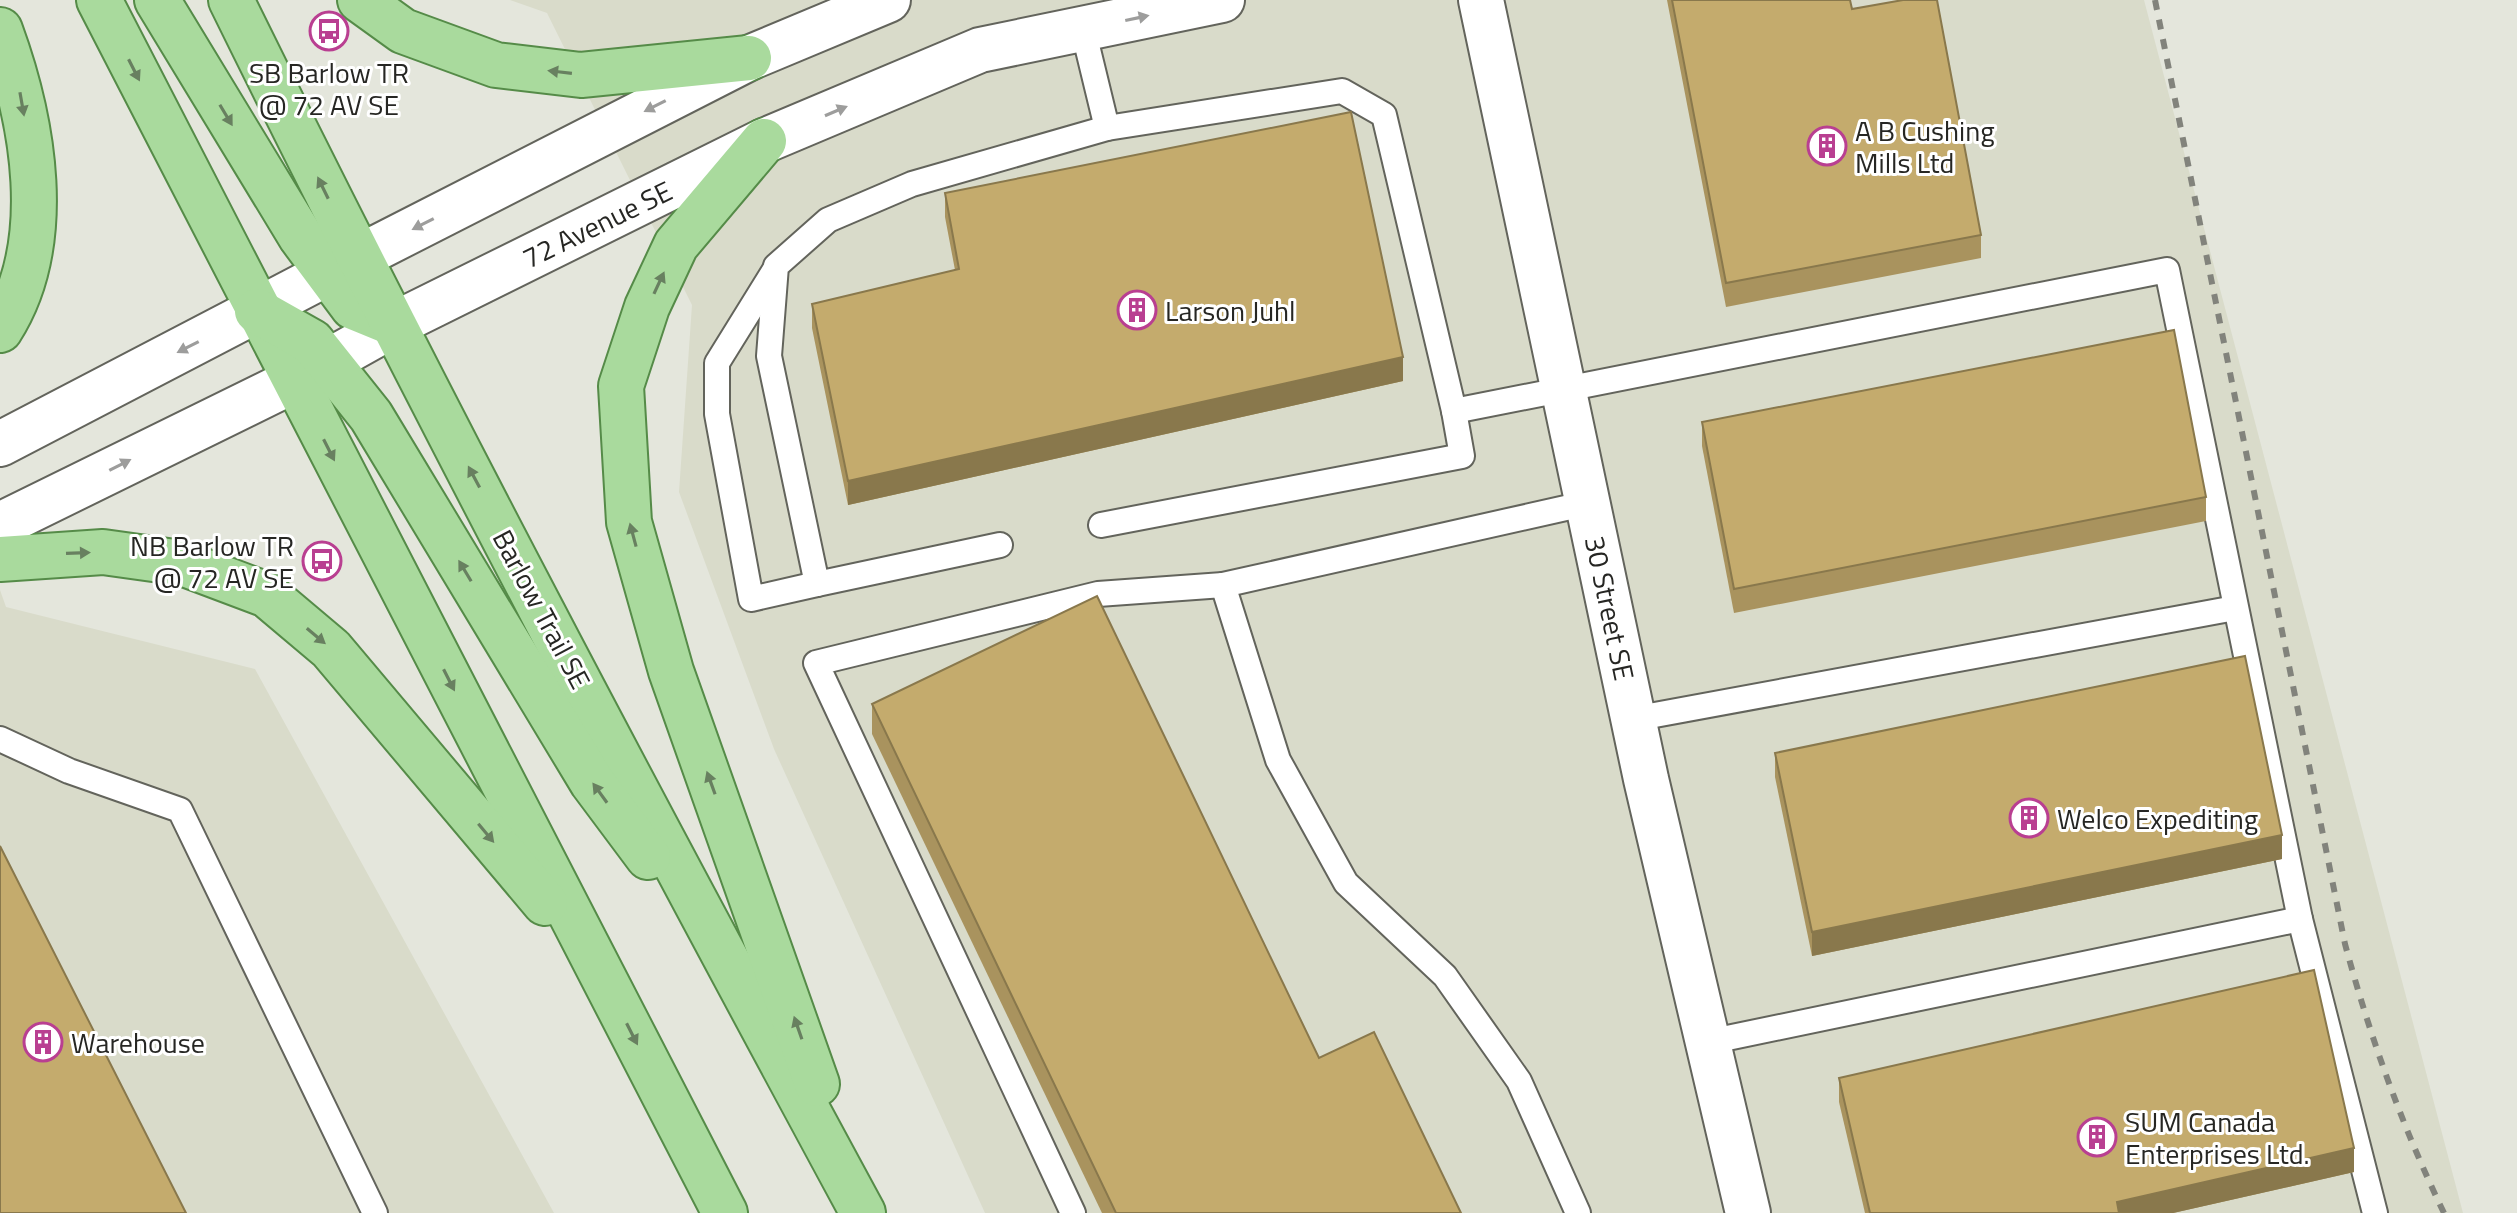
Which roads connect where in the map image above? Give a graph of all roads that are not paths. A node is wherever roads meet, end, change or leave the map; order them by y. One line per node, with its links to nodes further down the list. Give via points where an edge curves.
1 (99, 0): 15 (main road, one-way to 15)
2 (157, 0): 13 (main road, one-way to 13, via 301,237)
3 (231, 0): 13 (main road, one-way to 3)
4 (360, 0): 10 (main road, one-way to 4, via 581,75 496,65 403,31)
5 (1222, 0): 8 (street, 72 Avenue SE, one-way to 5)
6 (1481, 0): 19 (street, 30 Street SE)
7 (875, 2): 10 (street)
8 (1083, 29): 11 (lane); 12 (street, 72 Avenue SE, one-way to 8, via 980,50)
9 (0, 30): 17 (main road, one-way to 17, via 18,78 36,177 26,269)
10 (749, 58): 13 (street, one-way to 13)
11 (1107, 128): 14 (lane, via 912,184 828,220); 20 (lane, via 1342,91 1384,115)
12 (764, 141): 16 (street, 72 Avenue SE); 36 (main road, one-way to 12, via 671,671 629,522 621,386 647,307 676,245)
13 (344, 265): 15 (street); 16 (main road, via 353,307)
14 (776, 266): 27 (lane, via 769,356); 27 (lane, via 717,363 717,414 751,599)
15 (257, 311): 18 (main road, via 312,342); 21 (street, one-way to 21)
16 (395, 324): 18 (street, 72 Avenue SE); 34 (main road, Barlow Trail SE, one-way to 16)
17 (0, 330)
18 (310, 371): 23 (street, 72 Avenue SE, one-way to 18); 33 (main road, one-way to 33); 34 (main road, one-way to 18, via 592,782 371,416)
19 (1564, 389): 20 (lane); 22 (street, 30 Street SE); 29 (lane, via 2167,270)
20 (1454, 411): 24 (lane, via 1462,456)
21 (0, 444)
22 (1588, 503): 28 (lane); 30 (street, 30 Street SE)
23 (0, 525)
24 (1101, 525)
25 (1000, 545): 27 (lane)
26 (0, 559): 33 (main road, one-way to 33, via 103,552 182,563 267,595 331,649)
27 (817, 584)
28 (1223, 585): 39 (lane, via 1098,594 816,663); 40 (lane, via 1278,760 1346,883 1445,976 1519,1081)
29 (2235, 608): 30 (lane); 32 (lane)
30 (1633, 719): 35 (street, 30 Street SE)
31 (0, 739): 37 (lane, via 69,771 180,810)
32 (2300, 919): 35 (lane); 42 (lane)
33 (596, 965): 38 (main road, one-way to 38)
34 (730, 968): 36 (main road, Barlow Trail SE)
35 (1708, 1042): 41 (street, 30 Street SE)
36 (862, 1210)
37 (375, 1213)
38 (725, 1213)
39 (1073, 1213)
40 (1578, 1213)
41 (1748, 1213)
42 (2375, 1213)

